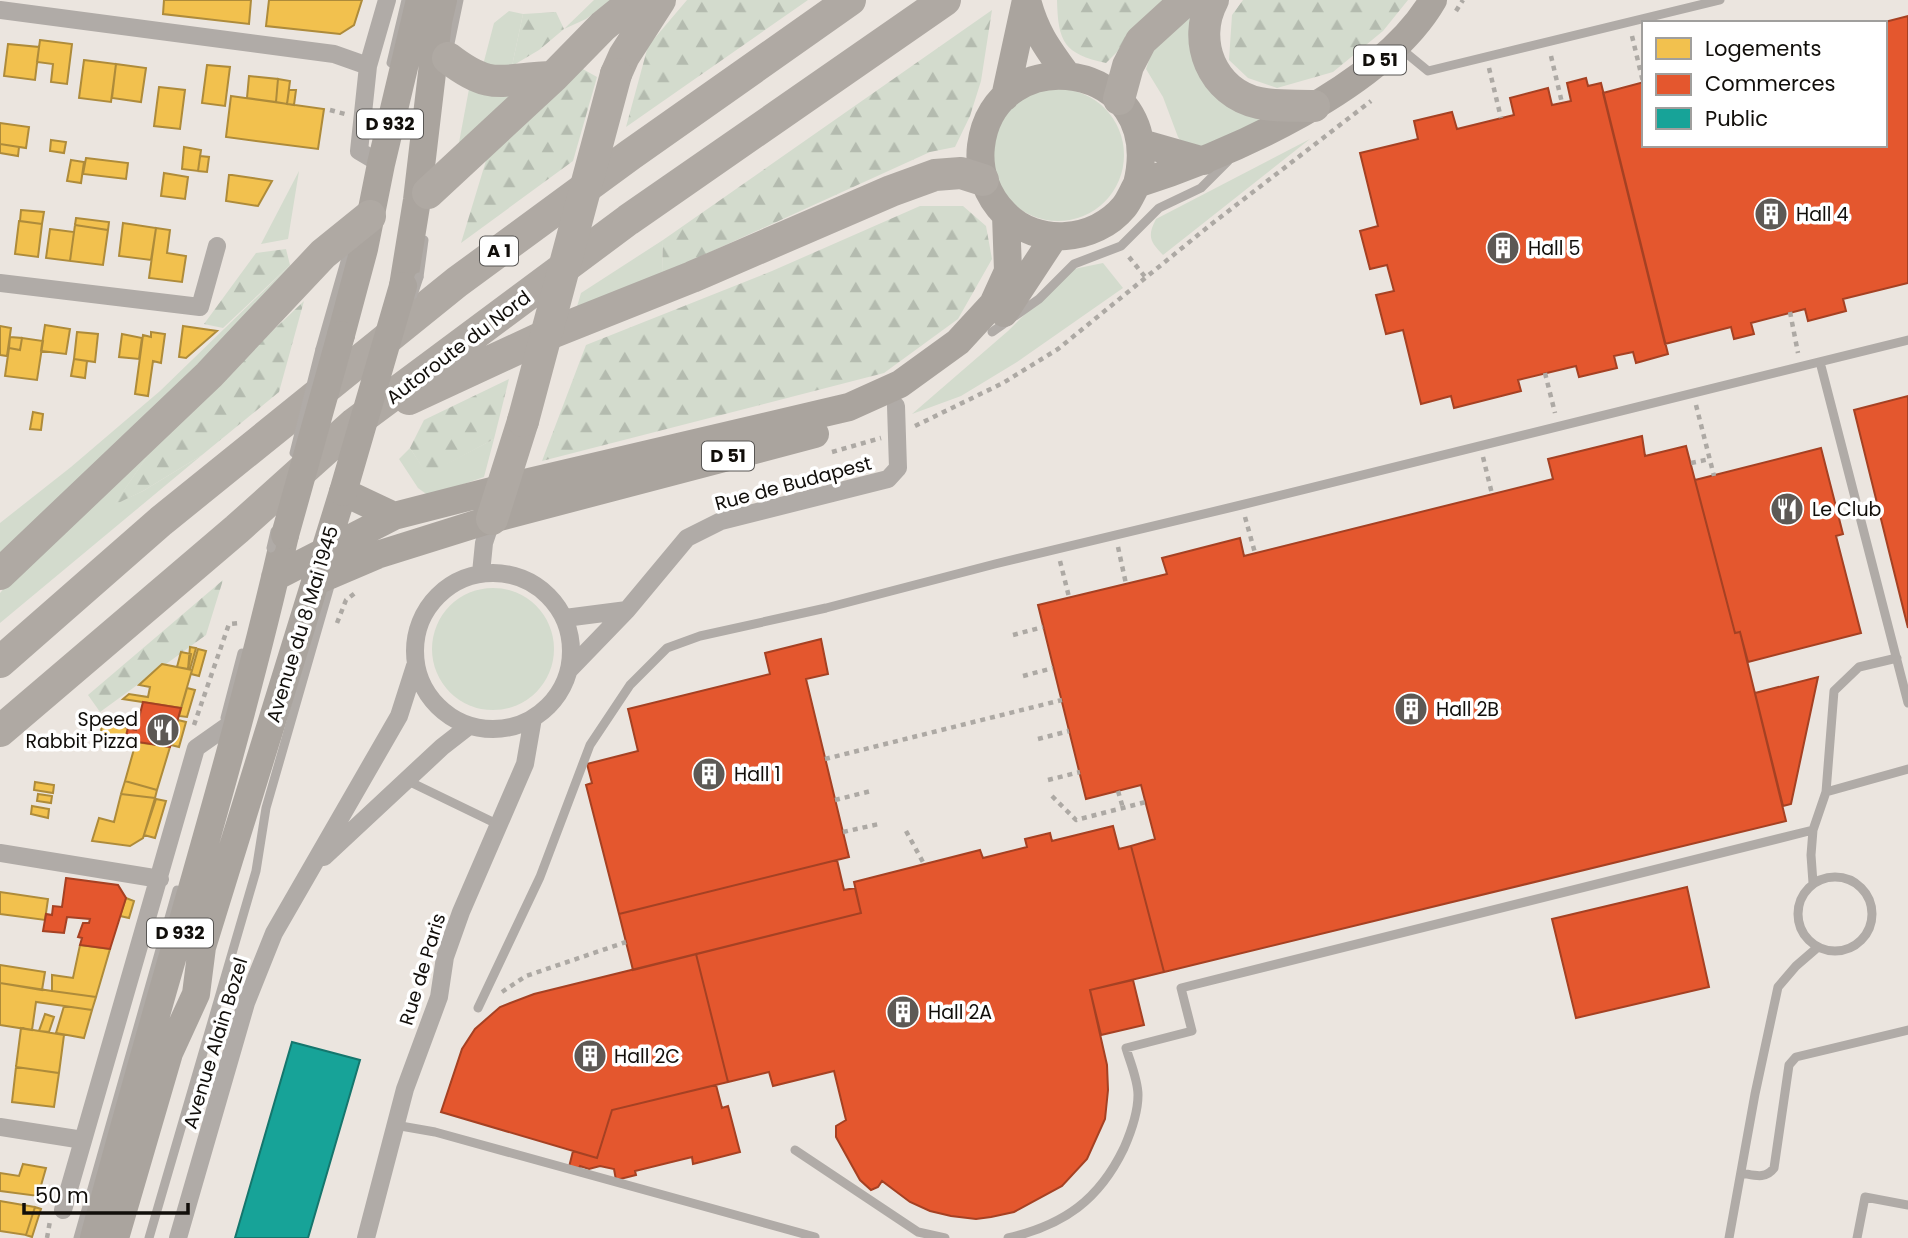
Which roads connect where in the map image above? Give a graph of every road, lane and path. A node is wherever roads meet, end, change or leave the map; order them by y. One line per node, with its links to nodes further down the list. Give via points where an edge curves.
1 (387, 0): 21 (street)
2 (406, 0): 22 (lane)
3 (419, 0): 35 (main road, Avenue du 8 Mai 1945 / D 932)
4 (443, 0): 19 (main road, Avenue du 8 Mai 1945 / D 932)
5 (459, 0): 19 (lane)
6 (635, 0): 24 (highway)
7 (660, 0): 66 (highway, bridge, via 616,74)
8 (850, 0): 88 (highway, A 1, via 457,282 161,521)
9 (945, 0): 60 (highway, Autoroute du Nord, via 628,220)
10 (1027, 0): 23 (main road, via 1041,39); 26 (main road)
11 (1186, 0): 27 (highway, via 1141,41)
12 (1213, 0): 29 (highway, via 1204,24 1204,46 1222,82 1258,103)
13 (1433, 0): 18 (main road, D 51)
14 (1720, 0): 16 (lane)
15 (0, 10): 21 (street, via 334,54)
16 (1629, 22): 17 (lane); 25 (path)
17 (1547, 42): 20 (lane); 28 (path)
18 (1396, 45): 20 (lane, via 1428,71); 29 (main road, D 51, via 1361,76)
19 (443, 56): 24 (highway, via 481,79 510,83); 39 (main road, Avenue du 8 Mai 1945 / D 932)
20 (1486, 57): 32 (path)
21 (368, 66): 35 (street, via 359,151)
22 (388, 74)
23 (1067, 75): 26 (main road, via 1045,76); 27 (main road, via 1104,87)
24 (553, 77): 39 (highway)
25 (1642, 78)
26 (1005, 97): 37 (main road, via 982,135)
27 (1119, 99): 34 (main road, via 1134,119)
28 (1562, 103)
29 (1314, 106): 33 (main road, D 51)
30 (330, 110): 31 (path)
31 (346, 114)
32 (1501, 118)
33 (1248, 140): 36 (main road, D 51); 45 (lane, via 1201,188 1160,208)
34 (1141, 144): 36 (main road); 38 (main road)
35 (372, 159): 41 (main road, Avenue du 8 Mai 1945 / D 932)
36 (1204, 161): 38 (main road, D 51)
37 (983, 180): 40 (main road); 60 (highway, via 961,173 935,175 891,191 549,334)
38 (1137, 184): 43 (main road, via 1124,207 1105,224 1080,235)
39 (426, 195): 41 (main road); 47 (main road, Avenue du 8 Mai 1945 / D 932)
40 (1006, 215): 43 (main road, via 1020,226); 66 (main road, D 51, via 1008,271 993,304 958,342 900,384 849,407)
41 (361, 228): 53 (main road, Avenue du 8 Mai 1945); 78 (highway, via 323,254 209,375)
42 (425, 232): 47 (lane)
43 (1054, 237): 50 (main road, D 51)
44 (217, 246): 48 (street, via 200,307)
45 (1121, 246): 46 (path); 50 (lane, via 1074,264 1039,299)
46 (1146, 278)
47 (411, 281): 51 (lane, bridge); 68 (main road, Avenue du 8 Mai 1945 / D 932, bridge)
48 (0, 283)
49 (1790, 312): 55 (path)
50 (992, 332): 59 (main road, D 51, via 961,363)
51 (402, 337)
52 (1908, 340): 54 (lane)
53 (330, 342): 70 (lane, bridge); 79 (main road, Avenue du 8 Mai 1945 / D 932, bridge)
54 (1820, 362): 55 (lane); 87 (lane)
55 (1800, 368): 58 (lane)
56 (1545, 373): 61 (path)
57 (388, 385): 60 (lane)
58 (1692, 392): 61 (lane); 63 (path)
59 (896, 406): 72 (main road, D 51, via 820,433); 82 (street, Rue de Budapest, via 898,468 888,479 721,521 687,538)
60 (366, 423): 98 (highway, Autoroute du Nord)
61 (1559, 426): 62 (lane)
62 (1480, 445): 67 (path); 69 (lane)
63 (1710, 459): 64 (path); 65 (path)
64 (1691, 463)
65 (1714, 476)
66 (503, 488): 71 (main road, D 51); 72 (highway)
67 (1492, 494)
68 (351, 496): 71 (main road); 76 (main road, Avenue du 8 Mai 1945 / D 932)
69 (1241, 505): 73 (lane); 75 (path)
70 (281, 508)
71 (394, 516): 76 (main road, D 51)
72 (492, 519): 76 (main road, D 51, via 377,555); 77 (street)
73 (1115, 536): 74 (lane); 80 (path)
74 (1058, 549): 81 (path); 127 (lane, via 699,636 667,648 629,685 590,745 540,877)
75 (1255, 553)
76 (334, 556): 79 (main road, D 51); 136 (main road, Avenue du 8 Mai 1945 / D 932, via 202,947 196,994); 139 (lane, via 266,808 256,871)
77 (481, 573): 83 (street, via 508,573 532,582 551,597); 89 (street, via 438,595 422,615 414,640)
78 (0, 574)
79 (268, 576): 97 (main road, Avenue du 8 Mai 1945 / D 932)
80 (1126, 584)
81 (1069, 597)
82 (627, 610): 83 (street); 91 (street, Rue de Budapest)
83 (565, 618): 91 (street, via 571,643)
84 (1043, 627): 85 (path)
85 (1013, 635)
86 (244, 645): 97 (lane)
87 (1897, 658): 94 (lane); 108 (lane, via 1859,667 1834,691)
88 (0, 662)
89 (415, 666): 96 (street, via 434,703); 120 (street, Avenue Alain Bozel, via 399,716)
90 (1054, 668): 92 (path)
91 (569, 670): 95 (street, via 562,689)
92 (1023, 676)
93 (1062, 700): 101 (path)
94 (1908, 703)
95 (533, 718): 96 (street, via 513,727); 114 (street, Rue de Paris, via 525,764)
96 (469, 726): 104 (street, Avenue Alain Bozel)
97 (227, 730): 122 (street, via 196,747); 136 (main road, Avenue du 8 Mai 1945 / D 932, via 215,813)
98 (0, 731)
99 (1069, 731): 100 (path)
100 (1038, 739)
101 (825, 759)
102 (1908, 769): 108 (lane)
103 (1080, 772): 105 (path)
104 (406, 780): 114 (lane); 120 (street, Avenue Alain Bozel)
105 (1048, 780)
106 (871, 791): 110 (path)
107 (1118, 791): 112 (path)
108 (1826, 792): 115 (lane)
109 (1052, 796): 112 (path, via 1076,820)
110 (835, 800)
111 (1146, 802): 112 (path)
112 (1123, 808)
113 (879, 824): 117 (path)
114 (499, 825): 129 (street, Rue de Paris, via 445,957 439,997)
115 (1813, 830): 123 (lane); 143 (lane, via 1181,988 1192,1031 1126,1048 1138,1094 1131,1133 1112,1172 1090,1199 1062,1218)
116 (906, 831): 119 (path)
117 (844, 832)
118 (0, 853): 122 (street)
119 (924, 864)
120 (311, 869): 140 (street, Avenue Alain Bozel, via 274,933 246,1003)
121 (182, 874): 136 (lane)
122 (160, 879): 131 (street)
123 (1813, 883): 125 (lane, via 1797,910 1809,941); 125 (lane, via 1832,876 1852,880 1867,894 1872,914 1866,935 1850,948 1828,951)
124 (626, 942): 126 (path, via 526,976)
125 (1818, 947): 133 (lane, via 1778,987)
126 (499, 994)
127 (478, 1008)
128 (1908, 1030): 133 (lane, via 1796,1057 1789,1065 1774,1168 1763,1177)
129 (394, 1125): 137 (lane, via 435,1132); 141 (street, Rue de Paris)
130 (0, 1127): 131 (street)
131 (83, 1140): 135 (street)
132 (795, 1150): 142 (lane, via 918,1231)
133 (1741, 1173): 144 (lane)
134 (1908, 1205): 145 (lane, via 1865,1197)
135 (63, 1210): 136 (lane)
136 (98, 1227): 138 (lane)
137 (815, 1237)
138 (78, 1238)
139 (149, 1238)
140 (178, 1238)
141 (366, 1238)
142 (945, 1238)
143 (1008, 1238)
144 (1729, 1238)
145 (1857, 1238)

